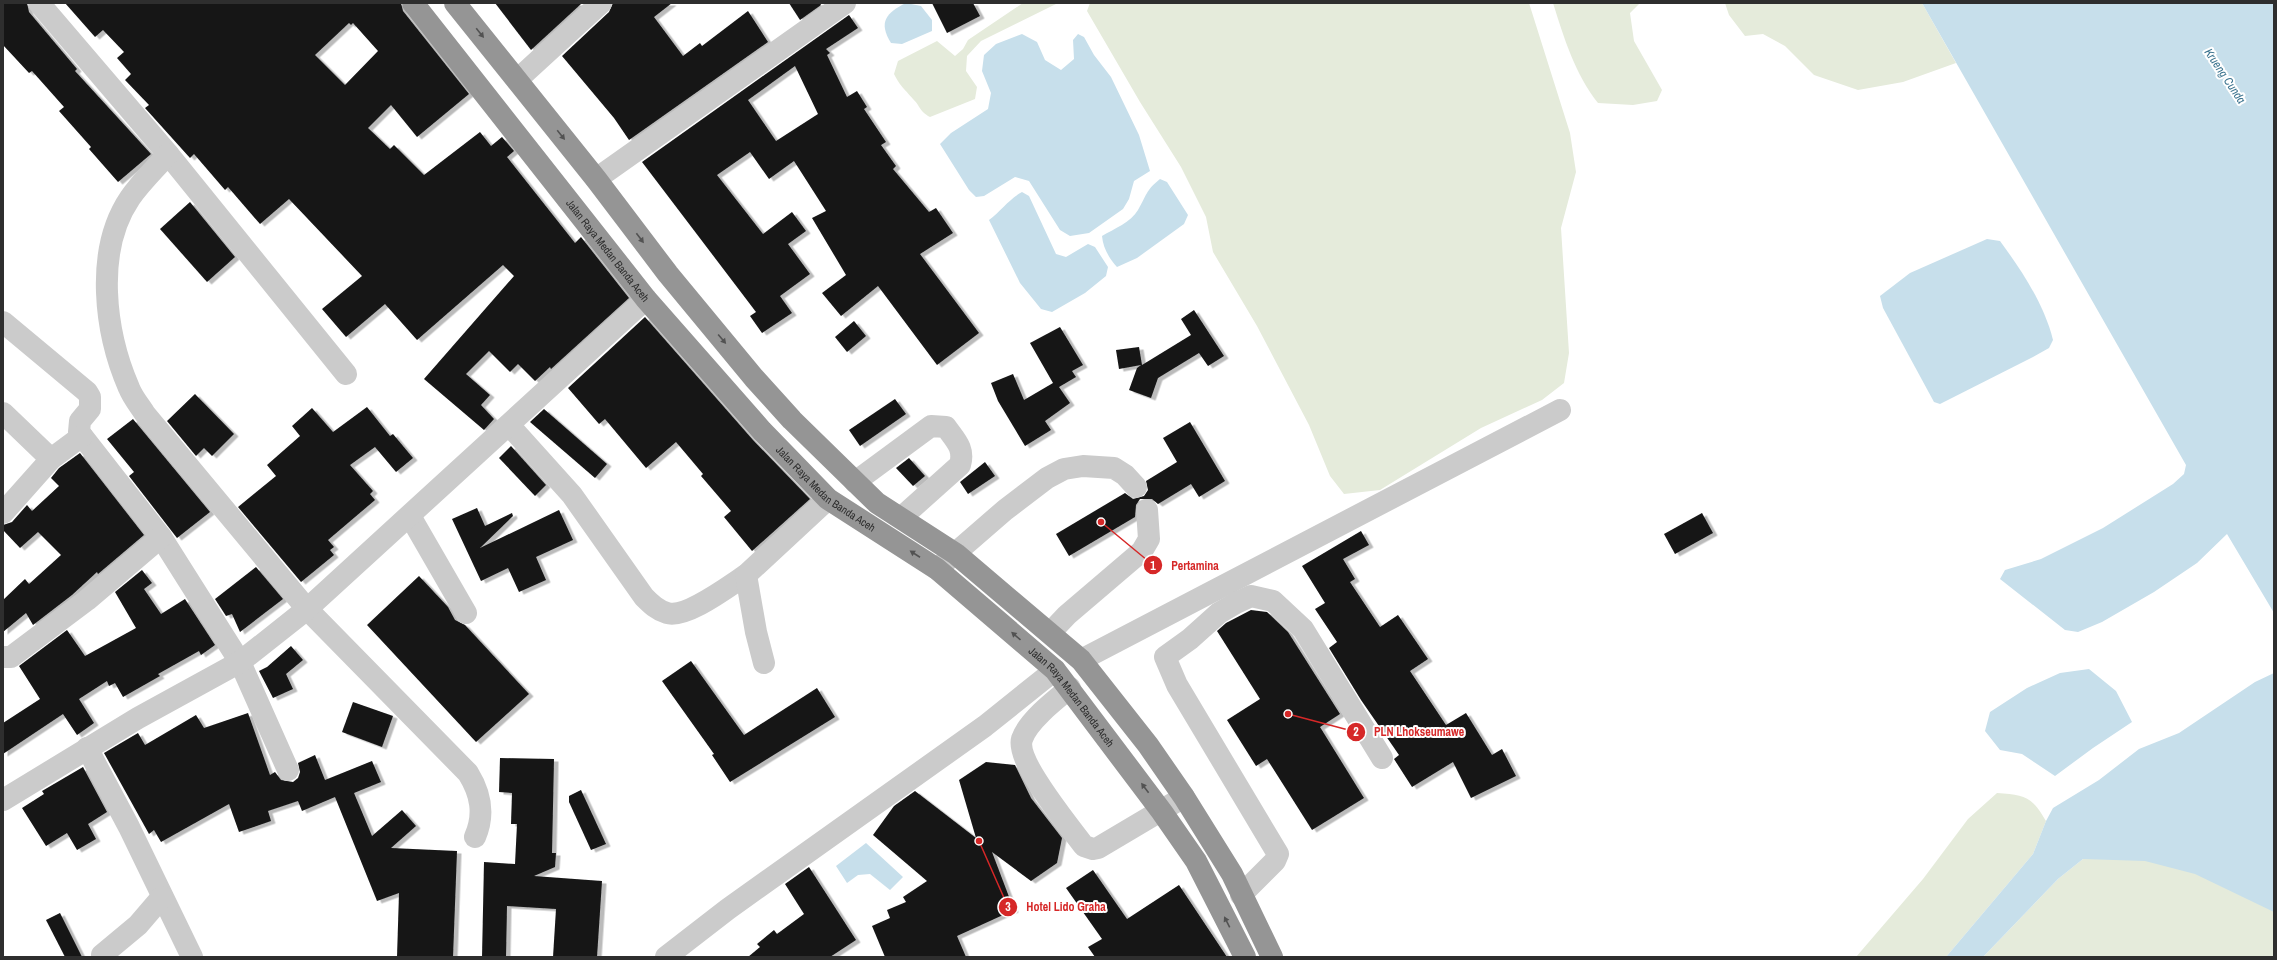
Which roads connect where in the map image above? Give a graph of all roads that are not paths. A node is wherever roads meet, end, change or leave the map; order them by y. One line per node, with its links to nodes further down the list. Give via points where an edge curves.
1 (39, 3): 7 (street)
2 (413, 3): 9 (highway, Jalan Raya Medan Banda Aceh)
3 (455, 3): 6 (highway, Jalan Raya Medan Banda Aceh, one-way to 6)
4 (601, 3): 6 (street)
5 (845, 3): 8 (street)
6 (517, 80): 8 (highway, Jalan Raya Medan Banda Aceh, one-way to 8)
7 (168, 154): 11 (street); 28 (street, via 130,198 116,228 109,260 107,311 121,368 130,390 145,414)
8 (596, 179): 17 (highway, Jalan Raya Medan Banda Aceh, one-way to 17, via 668,274 754,378 823,452)
9 (646, 299): 14 (street); 19 (highway, Jalan Raya Medan Banda Aceh, via 762,431)
10 (3, 322): 15 (street, via 87,392 90,397 90,409 80,421 79,432)
11 (346, 374)
12 (1560, 410): 32 (street)
13 (3, 413): 16 (street)
14 (509, 425): 22 (street); 27 (street, via 572,495 644,597 656,609 668,614 677,614 694,607)
15 (82, 436): 16 (street); 24 (street)
16 (50, 459): 21 (street)
17 (855, 482): 23 (highway, Jalan Raya Medan Banda Aceh, via 877,502); 23 (street, via 931,426 946,427 960,446 960,465)
18 (1136, 487): 25 (street, via 1114,468 1083,466 1064,469 1047,478 1005,510)
19 (828, 499): 26 (highway, Jalan Raya Medan Banda Aceh, one-way to 19); 27 (street)
20 (1147, 510): 30 (street, via 1149,539 1142,551 1067,615)
21 (3, 513)
22 (410, 516): 28 (street); 29 (street)
23 (902, 517): 25 (highway, Jalan Raya Medan Banda Aceh)
24 (161, 538): 31 (street, via 87,600 11,657); 33 (street)
25 (956, 554): 26 (street); 30 (highway, Jalan Raya Medan Banda Aceh)
26 (937, 569): 35 (highway, Jalan Raya Medan Banda Aceh, one-way to 26)
27 (746, 575): 34 (street)
28 (307, 609): 33 (street); 43 (street, via 468,773 477,787 482,806)
29 (466, 613)
30 (1050, 633): 32 (highway, Jalan Raya Medan Banda Aceh)
31 (3, 657)
32 (1081, 660): 40 (highway, Jalan Raya Medan Banda Aceh, via 1148,745)
33 (240, 662): 37 (street); 39 (street)
34 (764, 663)
35 (1055, 670): 36 (highway, Jalan Raya Medan Banda Aceh); 48 (street, via 986,726 728,909)
36 (1070, 688): 42 (highway, Jalan Raya Medan Banda Aceh, one-way to 36); 42 (street, via 1039,715 1022,738 1021,749 1045,796 1084,846 1093,849)
37 (87, 748): 41 (street); 45 (street)
38 (1382, 758): 44 (street, via 1303,629 1273,601 1251,596 1236,603 1219,613 1165,657 1177,685 1278,854 1276,861)
39 (288, 770)
40 (1184, 797): 42 (street); 44 (highway, Jalan Raya Medan Banda Aceh, via 1232,874)
41 (3, 800)
42 (1162, 812): 49 (highway, Jalan Raya Medan Banda Aceh, one-way to 42, via 1196,861)
43 (475, 837)
44 (1241, 895): 50 (highway, Jalan Raya Medan Banda Aceh)
45 (162, 897): 46 (street, via 138,925); 47 (street)
46 (102, 955)
47 (192, 957)
48 (666, 957)
49 (1245, 957)
50 (1272, 957)

